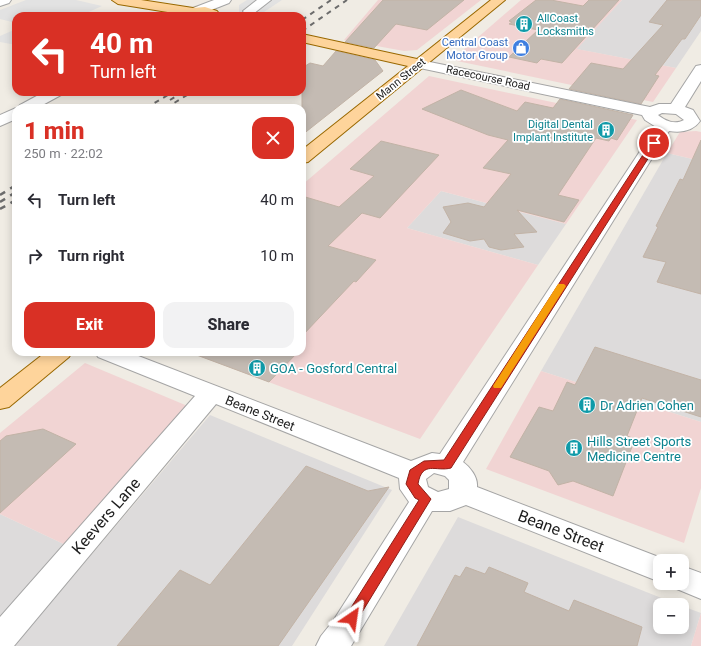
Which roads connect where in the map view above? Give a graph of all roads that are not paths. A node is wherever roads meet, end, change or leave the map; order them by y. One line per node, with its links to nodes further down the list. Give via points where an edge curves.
1 (5, 0): 6 (street)
2 (118, 0): 7 (main road)
3 (226, 0): 11 (street); 14 (street)
4 (265, 0): 8 (street)
5 (499, 0): 16 (main road, Mann Street)
6 (0, 2)
7 (145, 6): 9 (main road); 10 (main road)
8 (249, 11)
9 (165, 12)
10 (184, 12)
11 (194, 12)
12 (199, 12): 13 (main road)
13 (209, 12)
14 (217, 12)
15 (306, 39): 16 (main road, Racecourse Road)
16 (420, 64): 21 (street, Racecourse Road); 24 (main road, Mann Street)
17 (701, 69): 21 (street)
18 (48, 96): 19 (street)
19 (33, 104)
20 (12, 115): 22 (street)
21 (664, 115): 23 (street, Racecourse Road, via 683,126); 29 (street)
22 (0, 121)
23 (697, 121)
24 (306, 155)
25 (56, 356): 28 (main road)
26 (116, 356): 27 (street, Beane Street)
27 (212, 393): 30 (street, Beane Street); 35 (street, Keevers Lane)
28 (0, 401)
29 (447, 465): 30 (street, via 424,465); 31 (street, via 460,473 463,480)
30 (420, 486): 31 (street, via 434,502 450,500); 36 (street, via 344,631)
31 (462, 492): 32 (street, Beane Street)
32 (653, 567)
33 (689, 581): 34 (street)
34 (701, 586)
35 (0, 639)
36 (332, 646)

